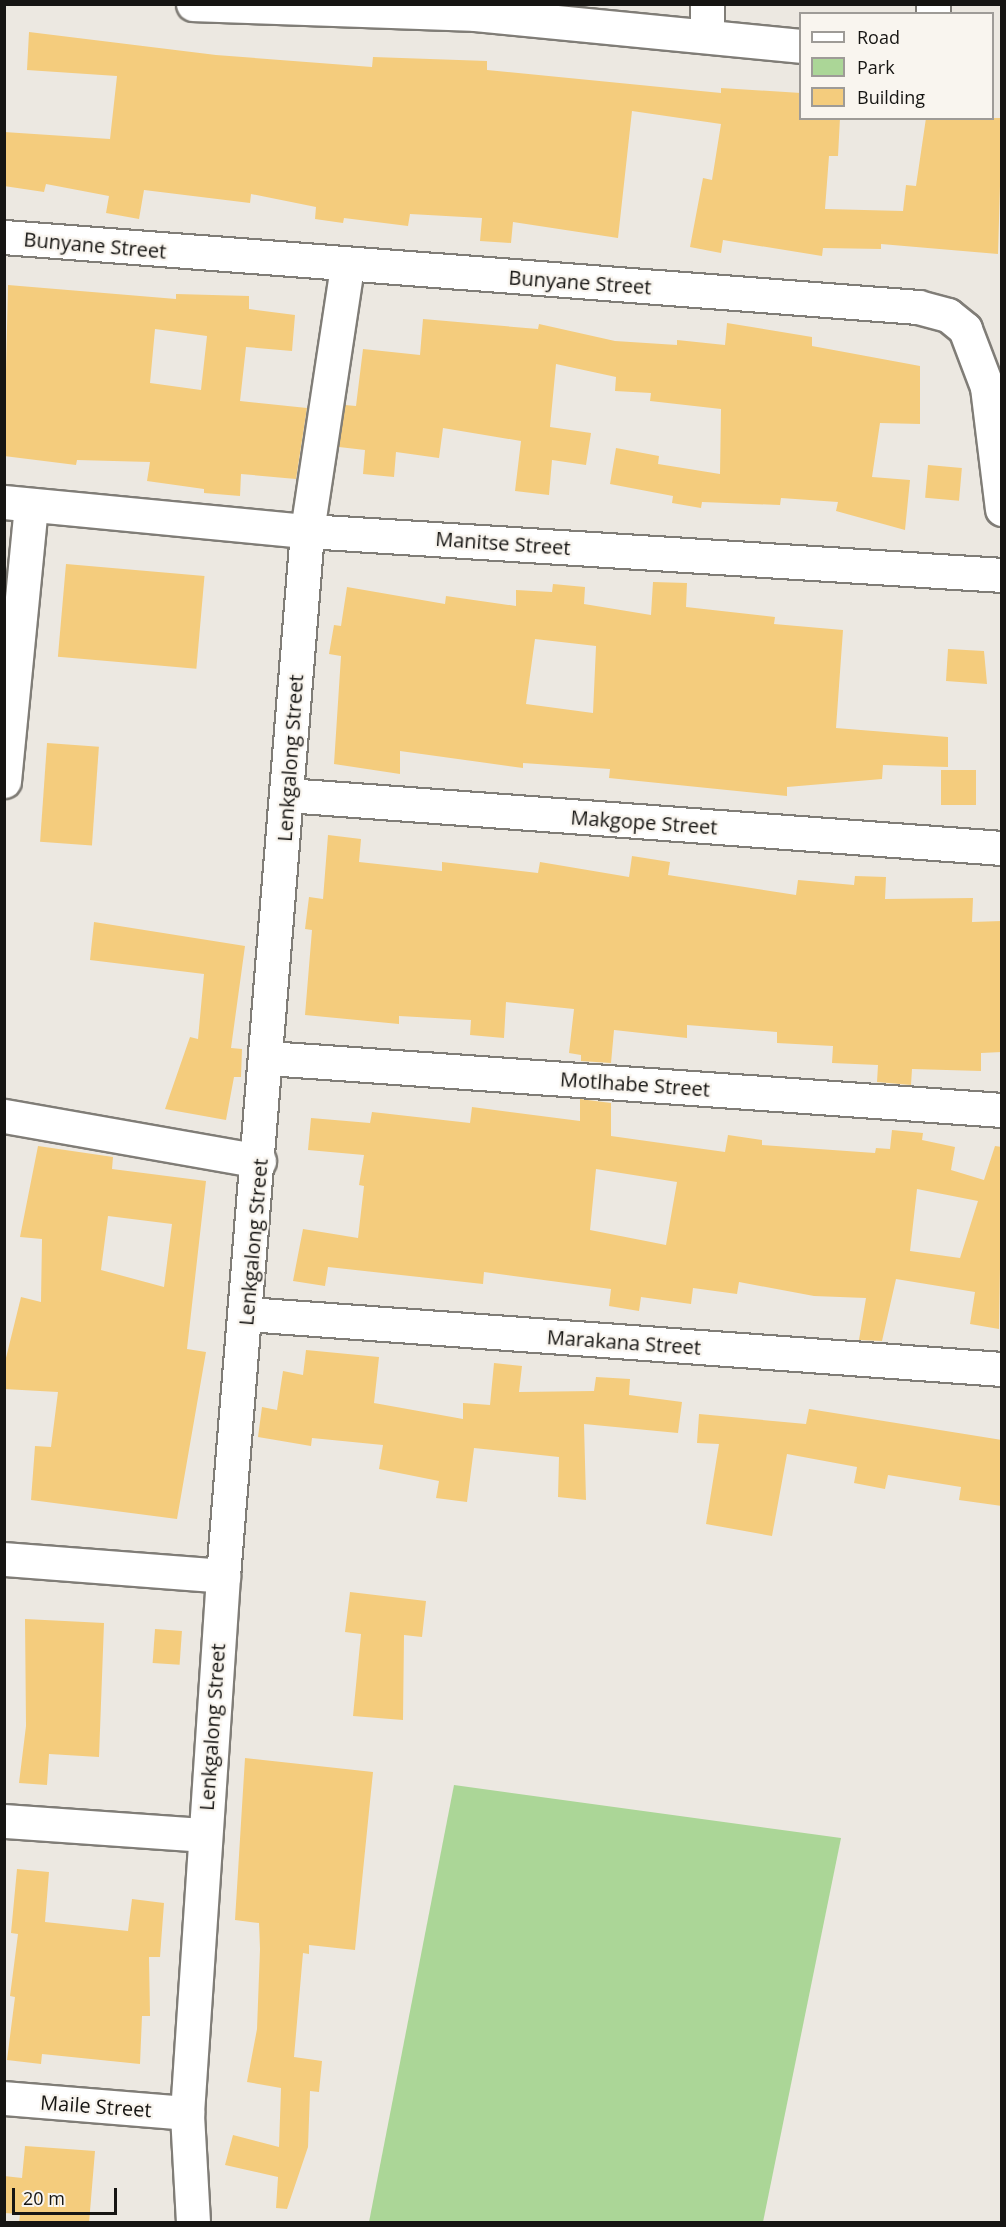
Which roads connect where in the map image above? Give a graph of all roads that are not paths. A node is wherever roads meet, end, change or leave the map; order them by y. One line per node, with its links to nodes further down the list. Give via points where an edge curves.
1 (193, 4): 2 (street)
2 (247, 6): 3 (street)
3 (475, 9): 4 (street)
4 (707, 20): 5 (street)
5 (799, 44)
6 (4, 237): 7 (street, Bunyane Street)
7 (347, 265): 9 (street, Bunyane Street, via 918,307 948,315 965,329 987,387); 10 (street, Lenkgalong Street)
8 (18, 503): 10 (street, Manitse Street); 12 (street)
9 (1002, 508)
10 (307, 531): 11 (street, Manitse Street); 14 (street, Lenkgalong Street)
11 (1002, 575)
12 (5, 773): 13 (street)
13 (4, 781)
14 (287, 795): 15 (street, Makgope Street); 16 (street, Lenkgalong Street)
15 (1002, 848)
16 (268, 1058): 17 (street, Motlhabe Street); 19 (street, Lenkgalong Street)
17 (1002, 1110)
18 (4, 1116): 19 (street)
19 (260, 1161): 20 (street, Lenkgalong Street)
20 (247, 1314): 21 (street, Marakana Street); 23 (street, Lenkgalong Street)
21 (1002, 1369)
22 (4, 1559): 23 (street)
23 (224, 1576): 25 (street, Lenkgalong Street)
24 (4, 1821): 25 (street)
25 (204, 1835): 27 (street, Lenkgalong Street)
26 (4, 2098): 27 (street, Maile Street)
27 (187, 2113): 28 (street, Lenkgalong Street)
28 (193, 2223)

